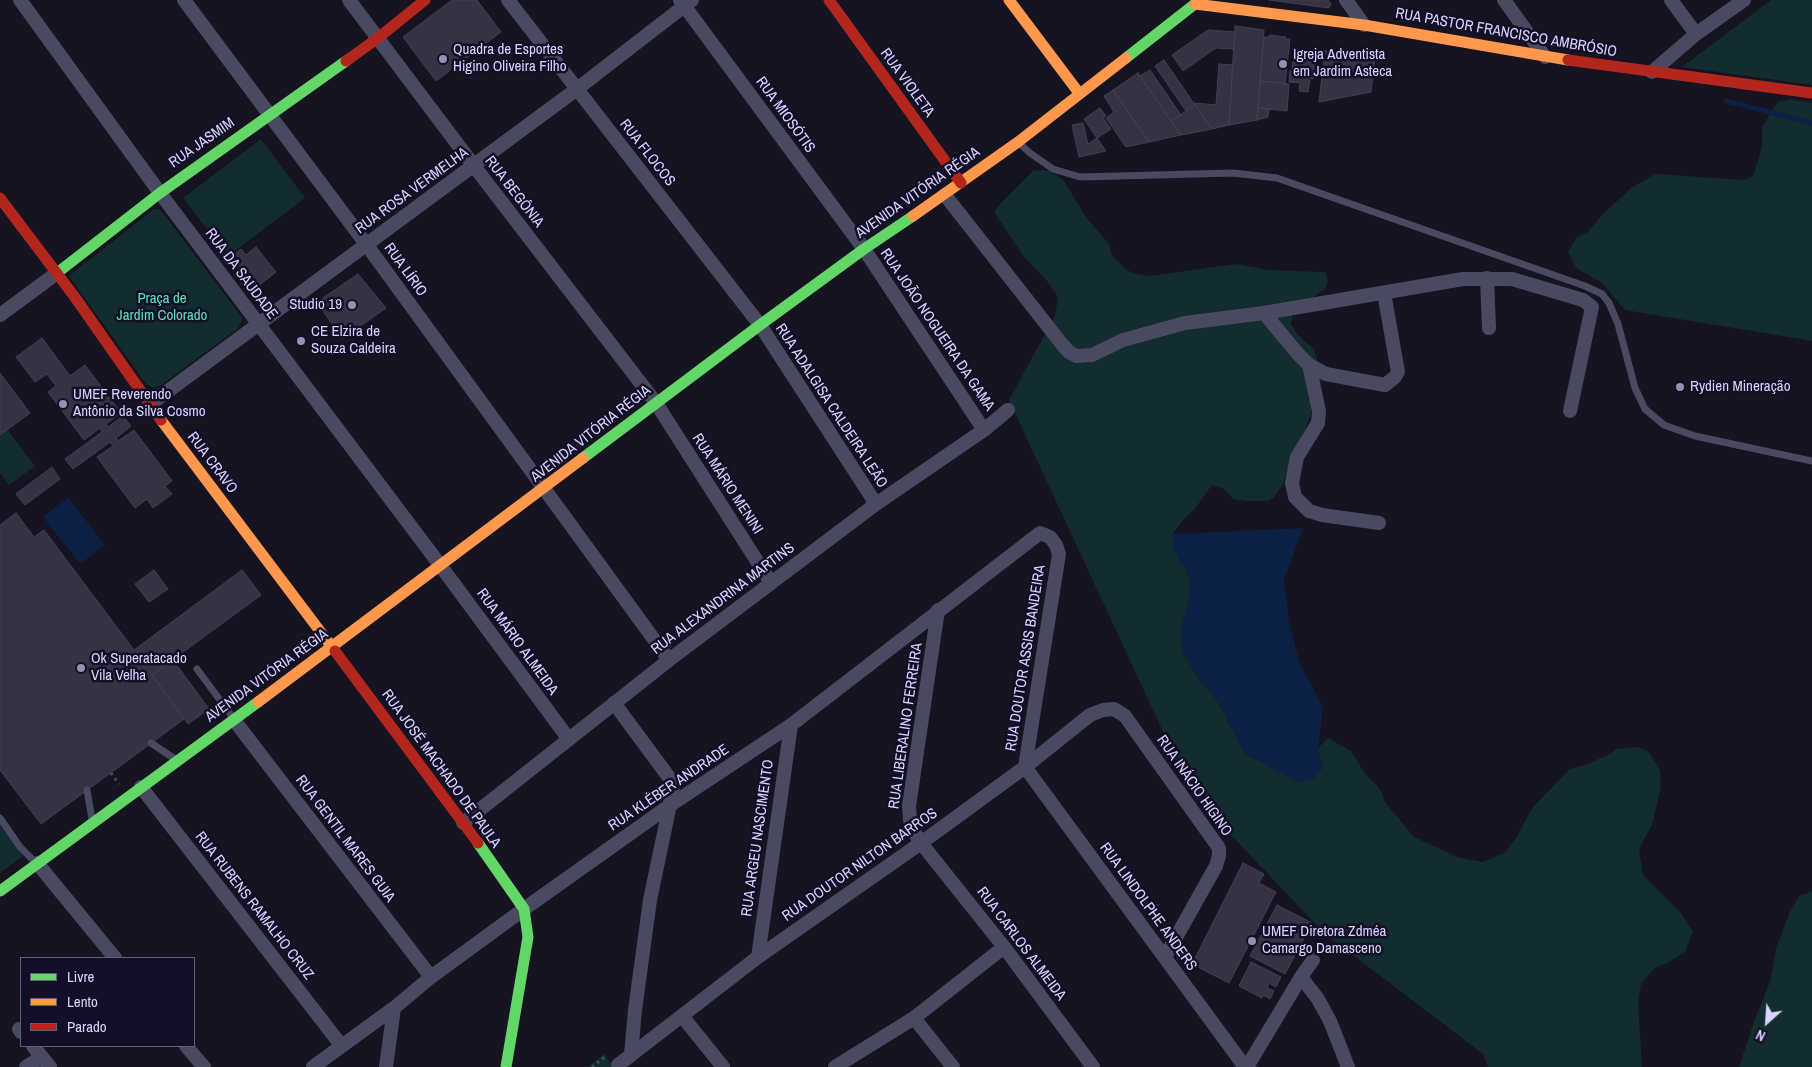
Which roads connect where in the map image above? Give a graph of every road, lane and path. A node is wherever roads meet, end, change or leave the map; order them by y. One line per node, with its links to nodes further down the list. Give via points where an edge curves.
1 (20, 0): 26 (street, RUA DA SAUDADE)
2 (184, 0): 22 (street, RUA LÍRIO)
3 (349, 0): 16 (street, RUA BEGÔNIA)
4 (425, 0): 16 (street, RUA JASMIM)
5 (508, 0): 19 (street, RUA FLOCOS)
6 (829, 0): 25 (street, RUA VIOLETA)
7 (1010, 0): 20 (street)
8 (1346, 0): 14 (street)
9 (1504, 0): 17 (street)
10 (1671, 0): 15 (street)
11 (1744, 0): 15 (street)
12 (1196, 1): 14 (street, RUA PASTOR FRANCISCO AMBRÓSIO); 20 (street, AVENIDA VITÓRIA RÉGIA)
13 (685, 2): 19 (street, RUA ROSA VERMELHA); 30 (street, RUA MIOSÓTIS)
14 (1364, 25): 17 (street, RUA PASTOR FRANCISCO AMBRÓSIO)
15 (1696, 34): 18 (street)
16 (378, 38): 22 (street, RUA JASMIM); 24 (street, RUA BEGÔNIA)
17 (1545, 58): 18 (street, RUA PASTOR FRANCISCO AMBRÓSIO)
18 (1652, 72): 21 (street, RUA PASTOR FRANCISCO AMBRÓSIO)
19 (577, 89): 24 (street, RUA ROSA VERMELHA); 37 (street, RUA FLOCOS)
20 (1079, 93): 23 (street, AVENIDA VITÓRIA RÉGIA)
21 (1812, 93)
22 (270, 116): 26 (street, RUA JASMIM); 29 (street, RUA LÍRIO)
23 (1018, 142): 25 (street, AVENIDA VITÓRIA RÉGIA); 45 (lane, via 1053,169 1080,177 1232,173 1277,178 1585,286 1602,294 1609,302 1635,388 1645,409 1664,425 1695,436)
24 (474, 166): 29 (street, RUA ROSA VERMELHA); 40 (street, RUA BEGÔNIA)
25 (961, 183): 27 (street, AVENIDA VITÓRIA RÉGIA)
26 (160, 193): 31 (street, RUA JASMIM); 36 (street, RUA DA SAUDADE)
27 (945, 195): 30 (street, AVENIDA VITÓRIA RÉGIA); 34 (street, via 1061,343 1076,356 1092,355 1123,340 1185,323)
28 (0, 198): 31 (street, RUA CRAVO)
29 (366, 244): 36 (street, RUA ROSA VERMELHA); 46 (street, RUA LÍRIO)
30 (864, 249): 37 (street, AVENIDA VITÓRIA RÉGIA); 44 (street, RUA JOÃO NOGUEIRA DA GAMA)
31 (57, 273): 35 (street, RUA JASMIM); 41 (street, RUA CRAVO)
32 (1488, 278): 33 (street, via 1463,279); 38 (street); 43 (street, via 1512,279 1584,300 1592,307)
33 (1384, 293): 34 (street); 39 (street, via 1398,365 1398,372 1391,381 1385,385 1326,374)
34 (1264, 313): 39 (street)
35 (0, 315)
36 (259, 323): 41 (street, RUA ROSA VERMELHA); 50 (street, RUA DA SAUDADE)
37 (760, 325): 40 (street, AVENIDA VITÓRIA RÉGIA); 47 (street, RUA ADALGISA CALDEIRA LEÃO)
38 (1489, 328)
39 (1309, 365): 48 (street, via 1320,411 1318,422 1297,457 1292,484 1295,497 1315,513)
40 (656, 403): 46 (street, AVENIDA VITÓRIA RÉGIA); 51 (street, RUA MÁRIO MENINI)
41 (149, 405): 53 (street, RUA CRAVO)
42 (1008, 410): 44 (street, RUA ALEXANDRINA MARTINS)
43 (1570, 411)
44 (984, 430): 47 (street, RUA ALEXANDRINA MARTINS)
45 (1812, 462)
46 (544, 489): 50 (street, AVENIDA VITÓRIA RÉGIA); 54 (street, RUA LÍRIO)
47 (876, 504): 51 (street, RUA ALEXANDRINA MARTINS)
48 (1379, 523)
49 (1040, 533): 52 (street, RUA KLÉBER ANDRADE); 63 (street, RUA DOUTOR ASSIS BANDEIRA, via 1050,537 1059,554)
50 (440, 565): 53 (street, AVENIDA VITÓRIA RÉGIA); 60 (street, RUA MÁRIO ALMEIDA)
51 (771, 583): 54 (street, RUA ALEXANDRINA MARTINS)
52 (938, 610): 59 (street, RUA KLÉBER ANDRADE); 70 (street, RUA LIBERALINO FERREIRA, via 909,806 913,830)
53 (332, 647): 58 (street, AVENIDA VITÓRIA RÉGIA); 69 (street, RUA JOSÉ MACHADO DE PAULA)
54 (669, 660): 56 (street, RUA ALEXANDRINA MARTINS)
55 (197, 669): 58 (lane)
56 (614, 703): 60 (street, RUA ALEXANDRINA MARTINS); 66 (street, via 673,785)
57 (1124, 716): 63 (street, RUA DOUTOR NILTON BARROS, via 1114,709 1090,715); 77 (street, RUA INÁCIO HIGINO, via 1219,848 1216,866)
58 (234, 720): 62 (street, AVENIDA VITÓRIA RÉGIA); 80 (street, RUA GENTIL MARES GUIA)
59 (791, 725): 66 (street, RUA KLÉBER ANDRADE); 76 (street, RUA ARGEU NASCIMENTO)
60 (568, 738): 69 (street, RUA ALEXANDRINA MARTINS)
61 (151, 743): 62 (lane)
62 (177, 761): 64 (street, AVENIDA VITÓRIA RÉGIA)
63 (1025, 767): 70 (street, RUA DOUTOR NILTON BARROS); 77 (street, RUA LINDOLPHE ANDERS)
64 (141, 787): 68 (street, AVENIDA VITÓRIA RÉGIA); 84 (street, RUA RUBENS RAMALHO CRUZ)
65 (87, 790): 68 (lane)
66 (669, 806): 73 (street, RUA KLÉBER ANDRADE); 86 (street, via 650,900)
67 (0, 818): 71 (lane)
68 (93, 822): 71 (street, AVENIDA VITÓRIA RÉGIA)
69 (463, 823): 73 (street, RUA JOSÉ MACHADO DE PAULA)
70 (921, 843): 74 (street, RUA CARLOS ALMEIDA); 76 (street, RUA DOUTOR NILTON BARROS)
71 (37, 863): 72 (street, AVENIDA VITÓRIA RÉGIA); 75 (street)
72 (0, 891)
73 (524, 910): 80 (street, RUA KLÉBER ANDRADE); 93 (street, via 528,937)
74 (1004, 947): 83 (street); 97 (street, RUA CARLOS ALMEIDA)
75 (114, 957)
76 (758, 957): 82 (street, RUA DOUTOR NILTON BARROS)
77 (1164, 957): 98 (street, RUA LINDOLPHE ANDERS)
78 (1314, 960): 79 (street)
79 (1301, 977): 98 (street); 99 (street, via 1330,1021)
80 (431, 978): 81 (street, RUA KLÉBER ANDRADE)
81 (394, 1008): 84 (street, RUA KLÉBER ANDRADE); 92 (street)
82 (682, 1016): 86 (street, RUA DOUTOR NILTON BARROS); 94 (street)
83 (914, 1018): 95 (street); 96 (street)
84 (342, 1045): 91 (street, RUA KLÉBER ANDRADE)
85 (187, 1047): 90 (street)
86 (631, 1055): 88 (street, RUA DOUTOR NILTON BARROS)
87 (42, 1056): 89 (street)
88 (618, 1065)
89 (26, 1067)
90 (204, 1067)
91 (313, 1067)
92 (386, 1067)
93 (506, 1067)
94 (723, 1067)
95 (835, 1067)
96 (953, 1067)
97 (1092, 1067)
98 (1246, 1067)
99 (1348, 1067)

